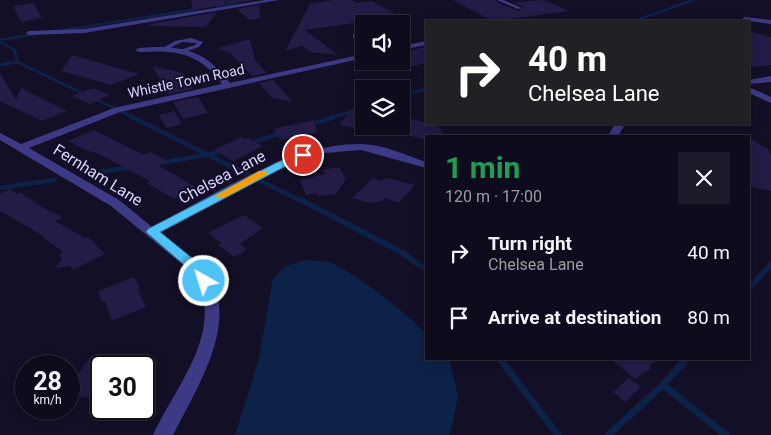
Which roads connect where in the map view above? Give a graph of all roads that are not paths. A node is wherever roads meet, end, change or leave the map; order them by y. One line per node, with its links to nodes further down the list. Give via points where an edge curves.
1 (276, 0): 6 (street, via 77,32)
2 (499, 0): 3 (lane)
3 (520, 8)
4 (745, 19): 5 (street)
5 (771, 22)
6 (29, 33)
7 (425, 43): 8 (street)
8 (410, 46)
9 (164, 49): 10 (street); 11 (street); 11 (lane, via 184,40 200,42)
10 (139, 50)
11 (182, 51): 16 (street, via 210,63)
12 (355, 58): 16 (street, Whistle Town Road)
13 (771, 79): 14 (street)
14 (761, 81): 15 (street); 17 (street)
15 (750, 82)
16 (228, 86): 21 (street, Whistle Town Road, via 117,110)
17 (771, 86)
18 (750, 90): 19 (street)
19 (771, 100)
20 (0, 136): 21 (street, Fernham Lane)
21 (20, 148): 23 (street, Fernham Lane, via 115,203)
22 (425, 164): 23 (street, Chelsea Lane, via 361,147 303,155)
23 (152, 232): 24 (street, Fernham Lane, via 193,266 204,281 211,300 210,335 193,379)
24 (163, 435)

